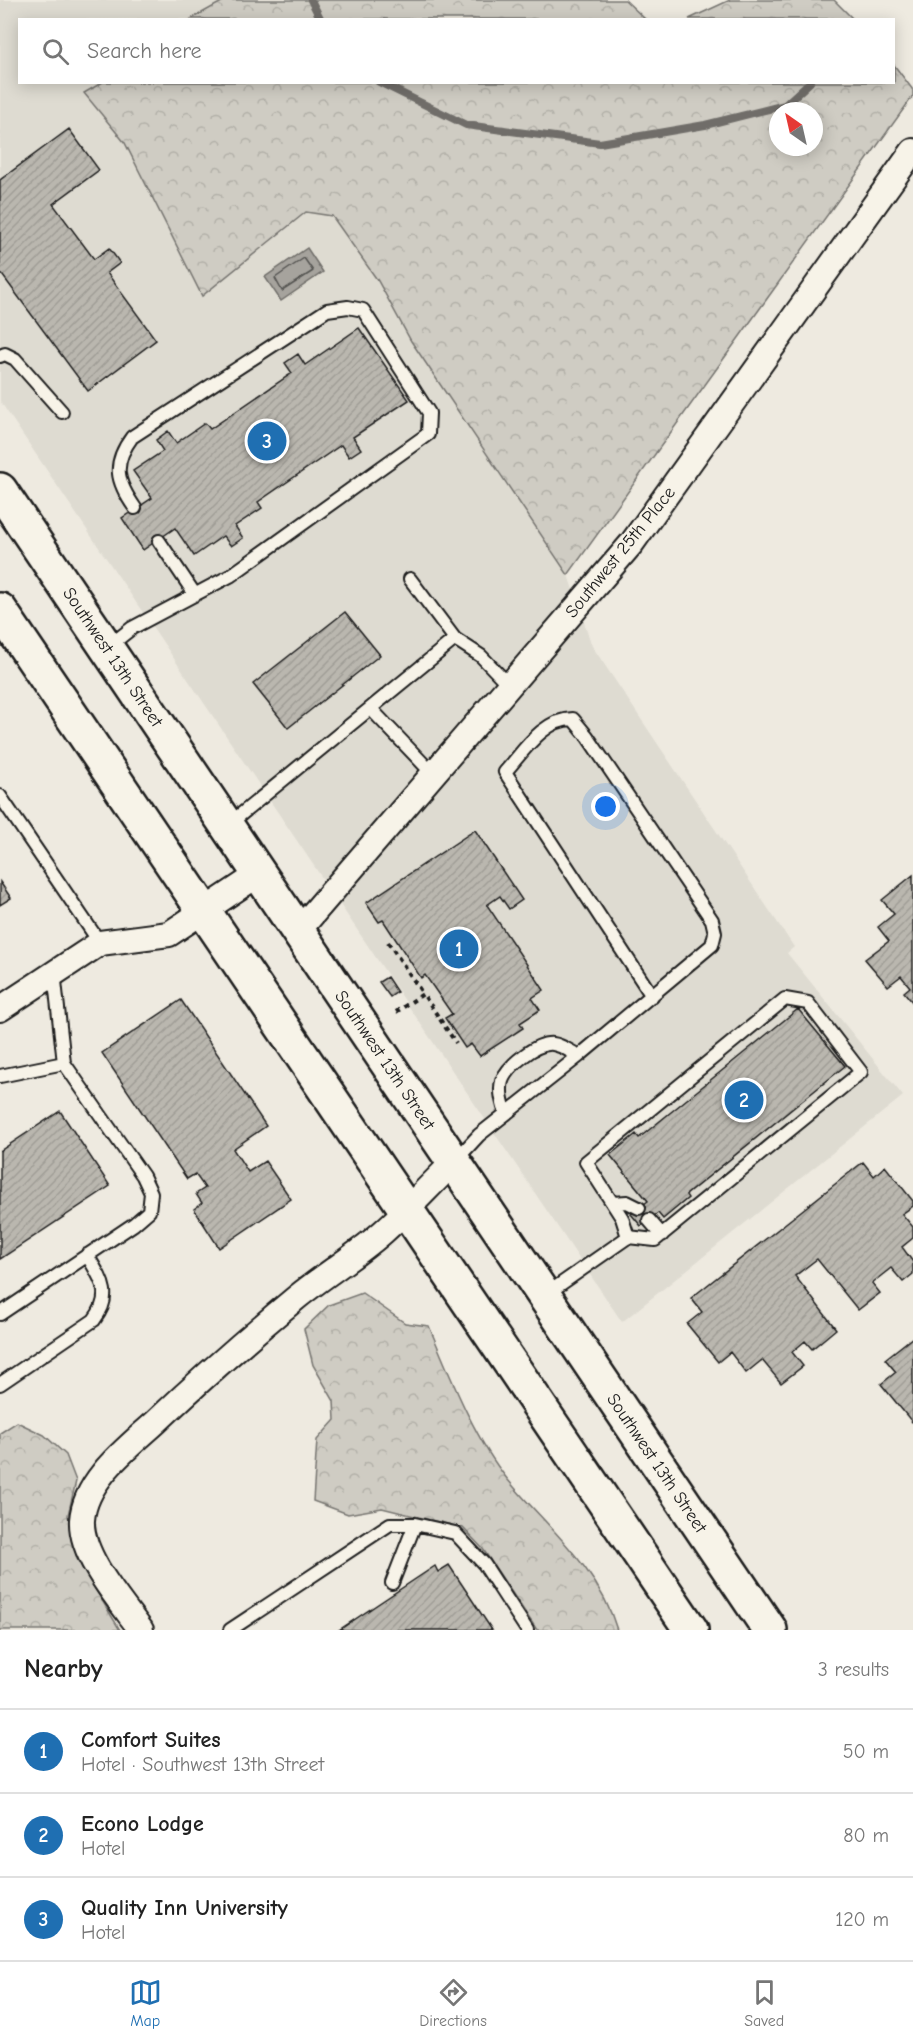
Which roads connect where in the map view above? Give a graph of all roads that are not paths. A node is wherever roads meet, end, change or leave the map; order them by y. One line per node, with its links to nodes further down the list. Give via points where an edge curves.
1 (913, 151): 12 (street, Southwest 25th Place, via 632,543)
2 (2, 352): 3 (lane, via 27,370)
3 (62, 412)
4 (0, 490): 11 (main road, Southwest 13th Street)
5 (135, 508): 8 (lane, via 123,491 117,470 122,451 132,437 327,310 363,310 429,413 428,434 230,576)
6 (159, 541): 8 (lane)
7 (410, 579): 10 (lane)
8 (194, 593): 11 (lane, via 132,628)
9 (0, 610): 18 (main road)
10 (455, 639): 12 (lane, via 481,656); 13 (lane)
11 (107, 648): 16 (main road, Southwest 13th Street)
12 (509, 686): 14 (street, Southwest 25th Place)
13 (371, 709): 14 (lane); 16 (lane)
14 (433, 774): 19 (street, Southwest 25th Place)
15 (0, 796): 20 (lane)
16 (227, 826): 17 (main road, Southwest 13th Street)
17 (260, 874): 18 (street); 19 (main road, Southwest 13th Street)
18 (203, 911): 20 (street, via 169,934); 31 (main road)
19 (298, 930): 28 (main road, Southwest 13th Street)
20 (100, 943): 21 (street)
21 (54, 972): 23 (street); 25 (lane)
22 (652, 996): 22 (lane, via 712,945 716,933 712,920 587,736 573,719 559,719 545,728 505,772); 24 (lane)
23 (0, 1009)
24 (579, 1056): 27 (lane); 27 (lane, via 552,1044 526,1056 503,1079)
25 (64, 1063): 26 (lane); 35 (lane, via 151,1193 149,1211)
26 (0, 1076)
27 (506, 1114): 28 (lane)
28 (454, 1162): 31 (street); 36 (main road, Southwest 13th Street)
29 (613, 1203): 30 (lane, via 627,1202); 33 (lane, via 586,1162 785,999 808,1003 861,1072); 34 (lane)
30 (639, 1208)
31 (406, 1210): 41 (street, via 204,1377 118,1457 96,1485 86,1501 82,1522 86,1545); 44 (main road)
32 (649, 1220): 33 (lane)
33 (662, 1235): 34 (lane, via 655,1240)
34 (628, 1237): 36 (lane)
35 (87, 1255): 37 (lane); 38 (lane, via 103,1282 103,1309 94,1320)
36 (544, 1296): 45 (main road, Southwest 13th Street)
37 (0, 1314)
38 (0, 1384)
39 (415, 1524): 40 (lane); 42 (lane, via 390,1524); 43 (lane, via 455,1533 484,1564)
40 (392, 1582)
41 (141, 1630)
42 (230, 1630)
43 (526, 1630)
44 (691, 1630)
45 (770, 1630)

